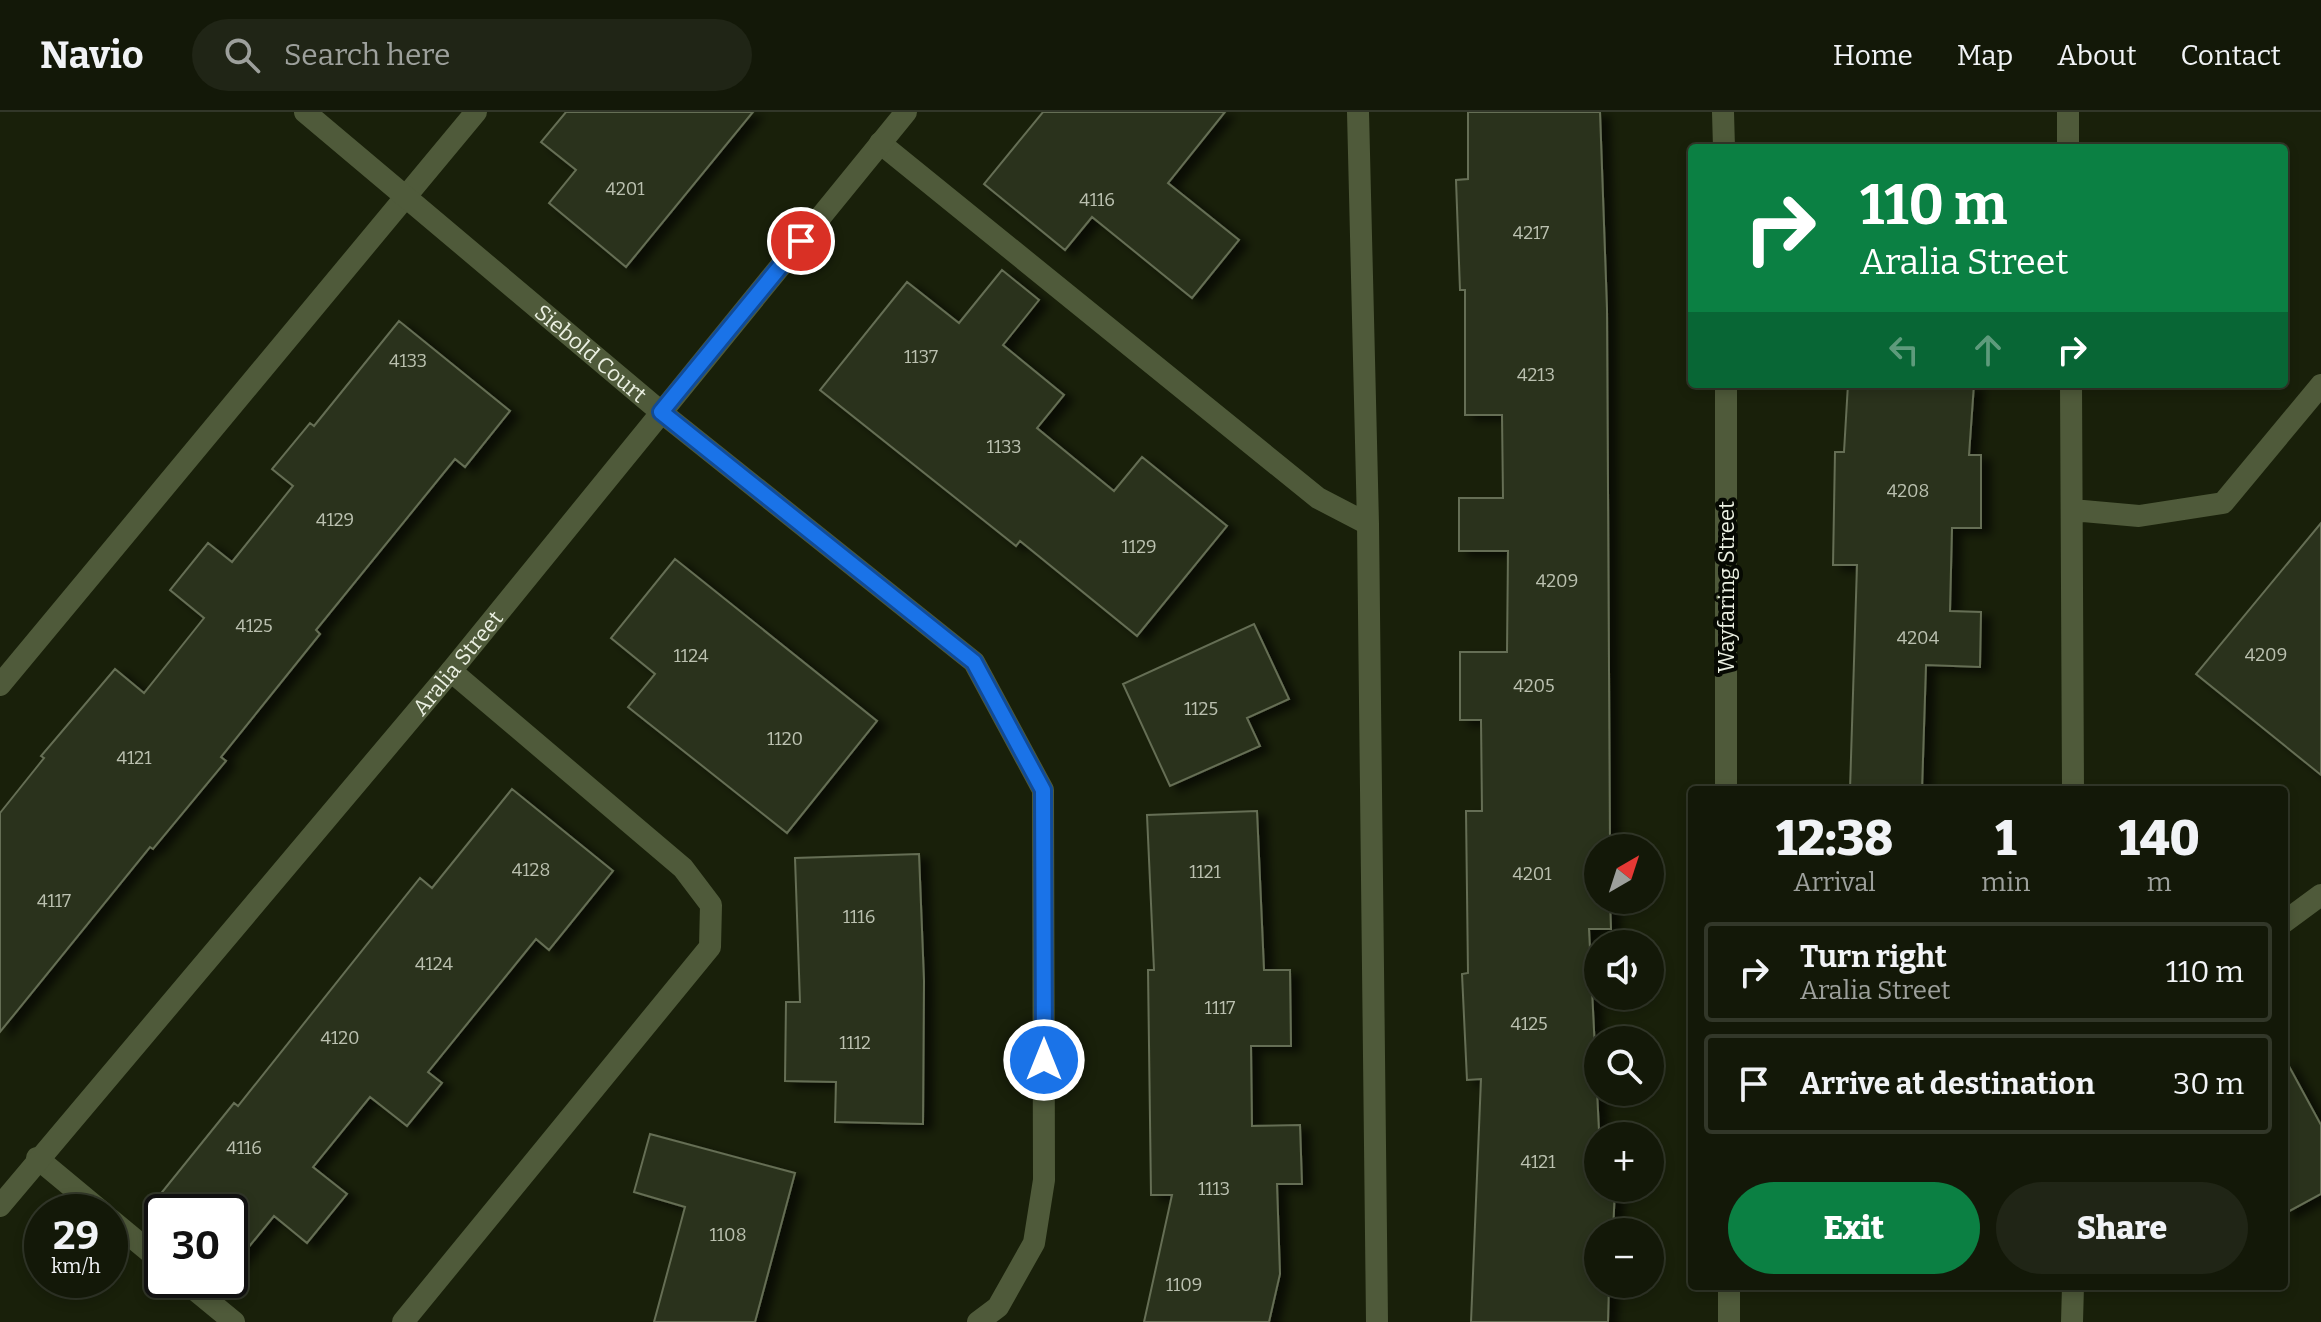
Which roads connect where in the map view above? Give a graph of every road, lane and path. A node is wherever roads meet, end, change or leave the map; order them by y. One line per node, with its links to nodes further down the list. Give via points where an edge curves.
1 (305, 112): 10 (street, Siebold Court)
2 (476, 112): 10 (street)
3 (906, 112): 7 (street, Aralia Street)
4 (1358, 112): 16 (street)
5 (1723, 112): 8 (street)
6 (2068, 112): 9 (street)
7 (880, 143): 14 (street, Aralia Street); 16 (street, via 1318,498)
8 (1724, 144)
9 (2068, 144)
10 (406, 197): 14 (street, Siebold Court); 18 (street)
11 (2321, 385): 15 (street, via 2223,503 2139,516)
12 (1726, 388): 19 (street, Wayfaring Street)
13 (2071, 388): 15 (street)
14 (661, 412): 17 (street, Aralia Street); 33 (street, Siebold Court, via 974,662 1043,790 1044,1180 1034,1243 998,1307)
15 (2072, 510): 20 (street)
16 (1368, 524): 34 (street)
17 (451, 671): 23 (street, Aralia Street); 32 (street, via 683,868 711,905 710,947)
18 (0, 685)
19 (1726, 786)
20 (2073, 786)
21 (2321, 895): 22 (street)
22 (2288, 919)
23 (37, 1158): 24 (street); 25 (street, Aralia Street)
24 (80, 1194)
25 (0, 1206)
26 (128, 1234): 27 (street)
27 (144, 1247)
28 (1729, 1290): 35 (street)
29 (2073, 1290): 36 (street)
30 (205, 1298): 31 (street)
31 (234, 1322)
32 (403, 1322)
33 (978, 1322)
34 (1377, 1322)
35 (1729, 1322)
36 (2072, 1322)

